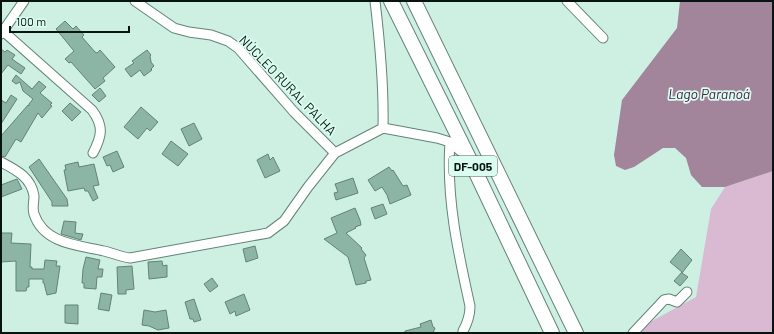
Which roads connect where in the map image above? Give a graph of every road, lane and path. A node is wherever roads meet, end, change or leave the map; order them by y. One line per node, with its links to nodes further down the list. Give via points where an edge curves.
1 (24, 1): 7 (street)
2 (135, 1): 12 (street, NÚCLEO RURAL PALHA, via 174,28 211,35 238,48 294,112)
3 (375, 1): 9 (street, via 384,98)
4 (391, 1): 13 (main road, DF-005)
5 (414, 1): 16 (main road, DF-005)
6 (567, 1): 8 (street)
7 (2, 33): 11 (street, via 92,110 98,118 101,130)
8 (603, 38)
9 (383, 128): 10 (street, via 417,133); 12 (street)
10 (450, 142): 13 (street); 18 (street, via 450,192 470,306 468,323)
11 (93, 153)
12 (335, 153): 14 (street, via 284,221 268,234 130,258 63,243 45,232 34,215 32,186 21,173)
13 (469, 158): 17 (main road, DF-005)
14 (1, 162)
15 (687, 292): 21 (street, via 677,302 664,300)
16 (561, 304): 17 (main road, via 546,298); 20 (main road, DF-005)
17 (540, 310): 19 (main road, DF-005)
18 (463, 331)
19 (552, 333)
20 (576, 333)
21 (633, 333)

